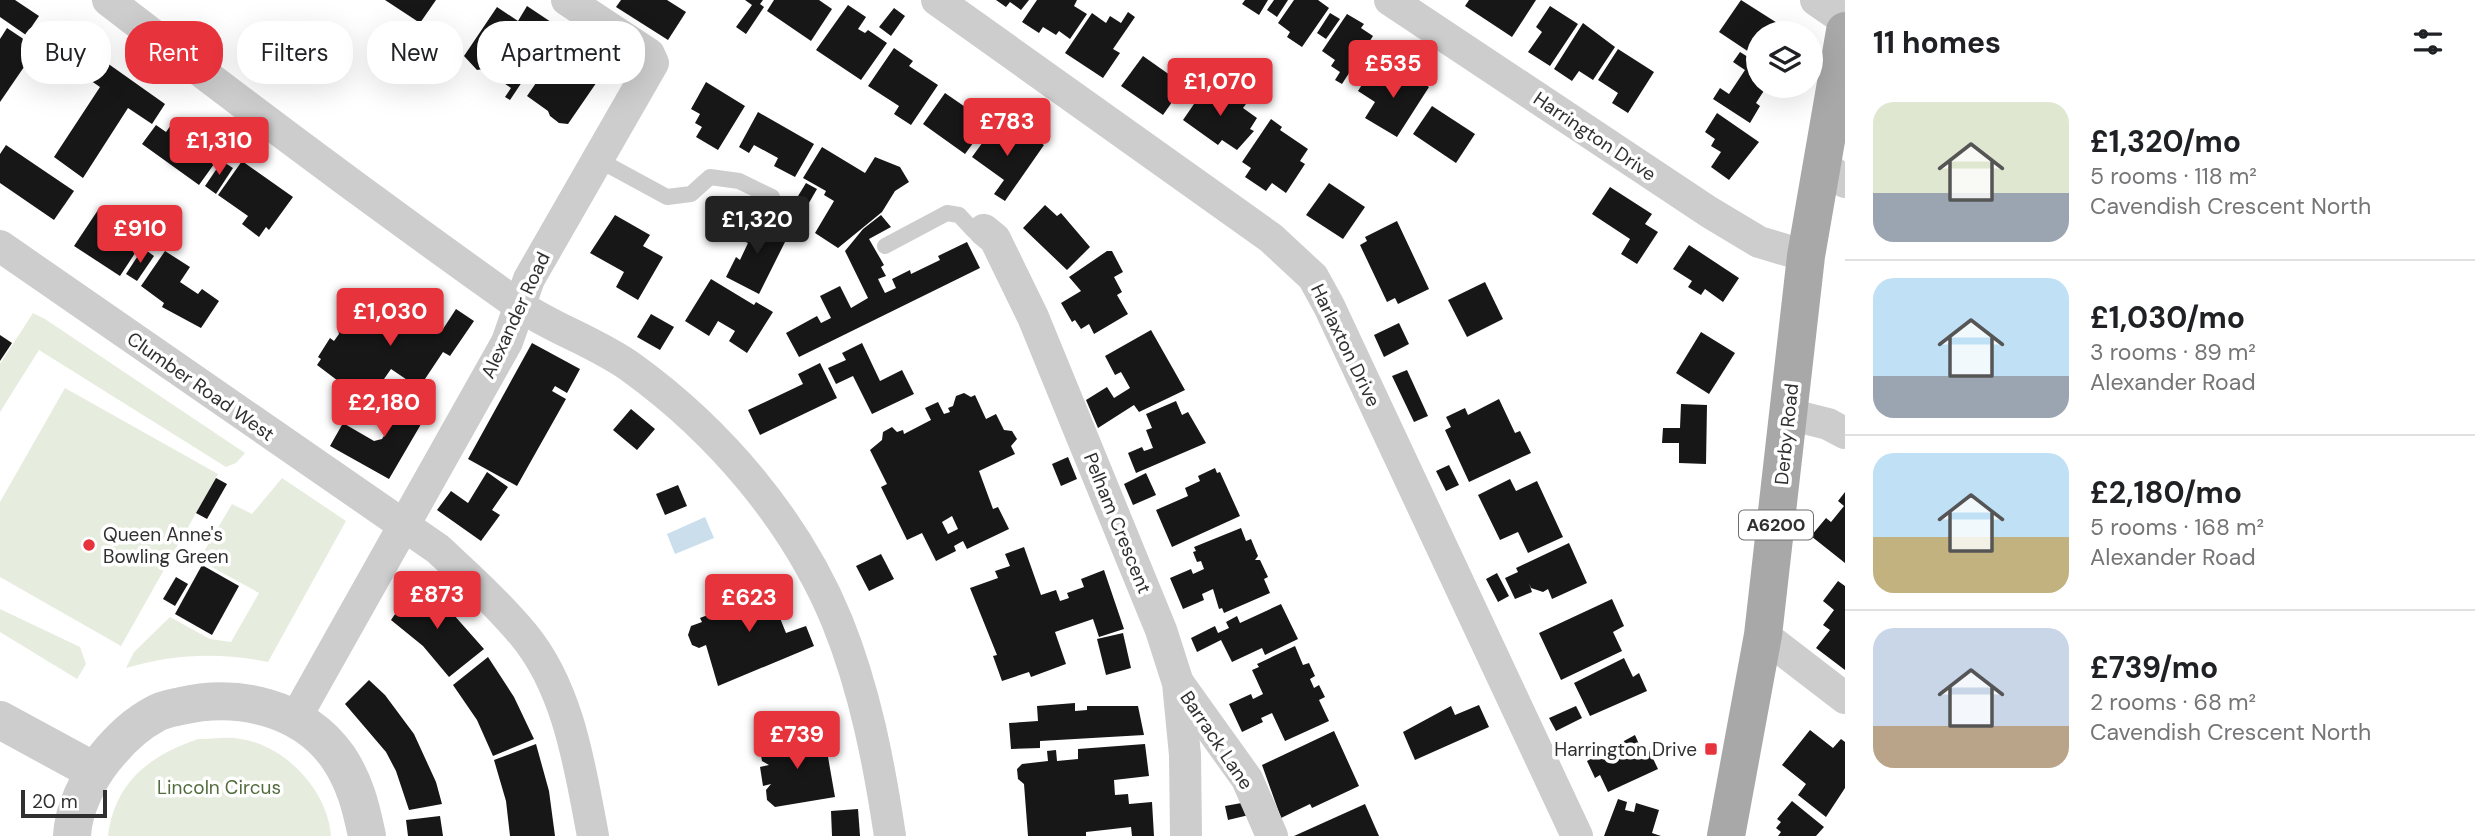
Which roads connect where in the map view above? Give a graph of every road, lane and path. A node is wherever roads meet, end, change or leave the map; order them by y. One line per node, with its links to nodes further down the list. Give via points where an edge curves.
1 (108, 0): 15 (street)
2 (567, 0): 8 (street, Alexander Road, via 653,58)
3 (937, 0): 31 (street, Harlaxton Drive, via 1270,238 1313,277)
4 (1390, 0): 14 (street, Harrington Drive, via 1709,212 1759,242)
5 (1816, 0): 6 (street)
6 (1845, 20)
7 (1845, 31): 9 (main road, Derby Road / A6200)
8 (597, 159): 10 (lane, via 667,197 691,194 710,177 739,181); 15 (street, Alexander Road, via 528,279)
9 (1833, 173): 14 (main road, Derby Road / A6200)
10 (772, 197)
11 (984, 230): 13 (lane, via 974,231 958,215 947,213); 20 (street, Pelham Crescent, via 995,239 1033,317 1129,547)
12 (0, 246): 18 (street, Clumber Road West)
13 (885, 246)
14 (1806, 256): 16 (main road, Derby Road / A6200)
15 (519, 305): 18 (street, Alexander Road, via 507,342); 28 (street, via 631,367 670,399 730,457 784,525 838,622 872,729)
16 (1788, 414): 17 (street); 19 (main road, Derby Road / A6200)
17 (1845, 433)
18 (403, 526): 22 (street, Alexander Road); 27 (street, Clumber Road West, via 439,549 524,635 564,711)
19 (1763, 635): 21 (street); 32 (main road, Derby Road / A6200)
20 (1178, 683): 29 (street, Pelham Crescent); 30 (street, Barrack Lane, via 1247,779)
21 (1845, 698)
22 (295, 719): 24 (street, via 255,703 210,699 158,712 125,733); 26 (street, via 337,756 358,793)
23 (0, 720): 24 (street)
24 (94, 771): 25 (street, via 72,823)
25 (72, 836)
26 (367, 836)
27 (593, 836)
28 (890, 836)
29 (1186, 836)
30 (1272, 836)
31 (1577, 836)
32 (1726, 836)

